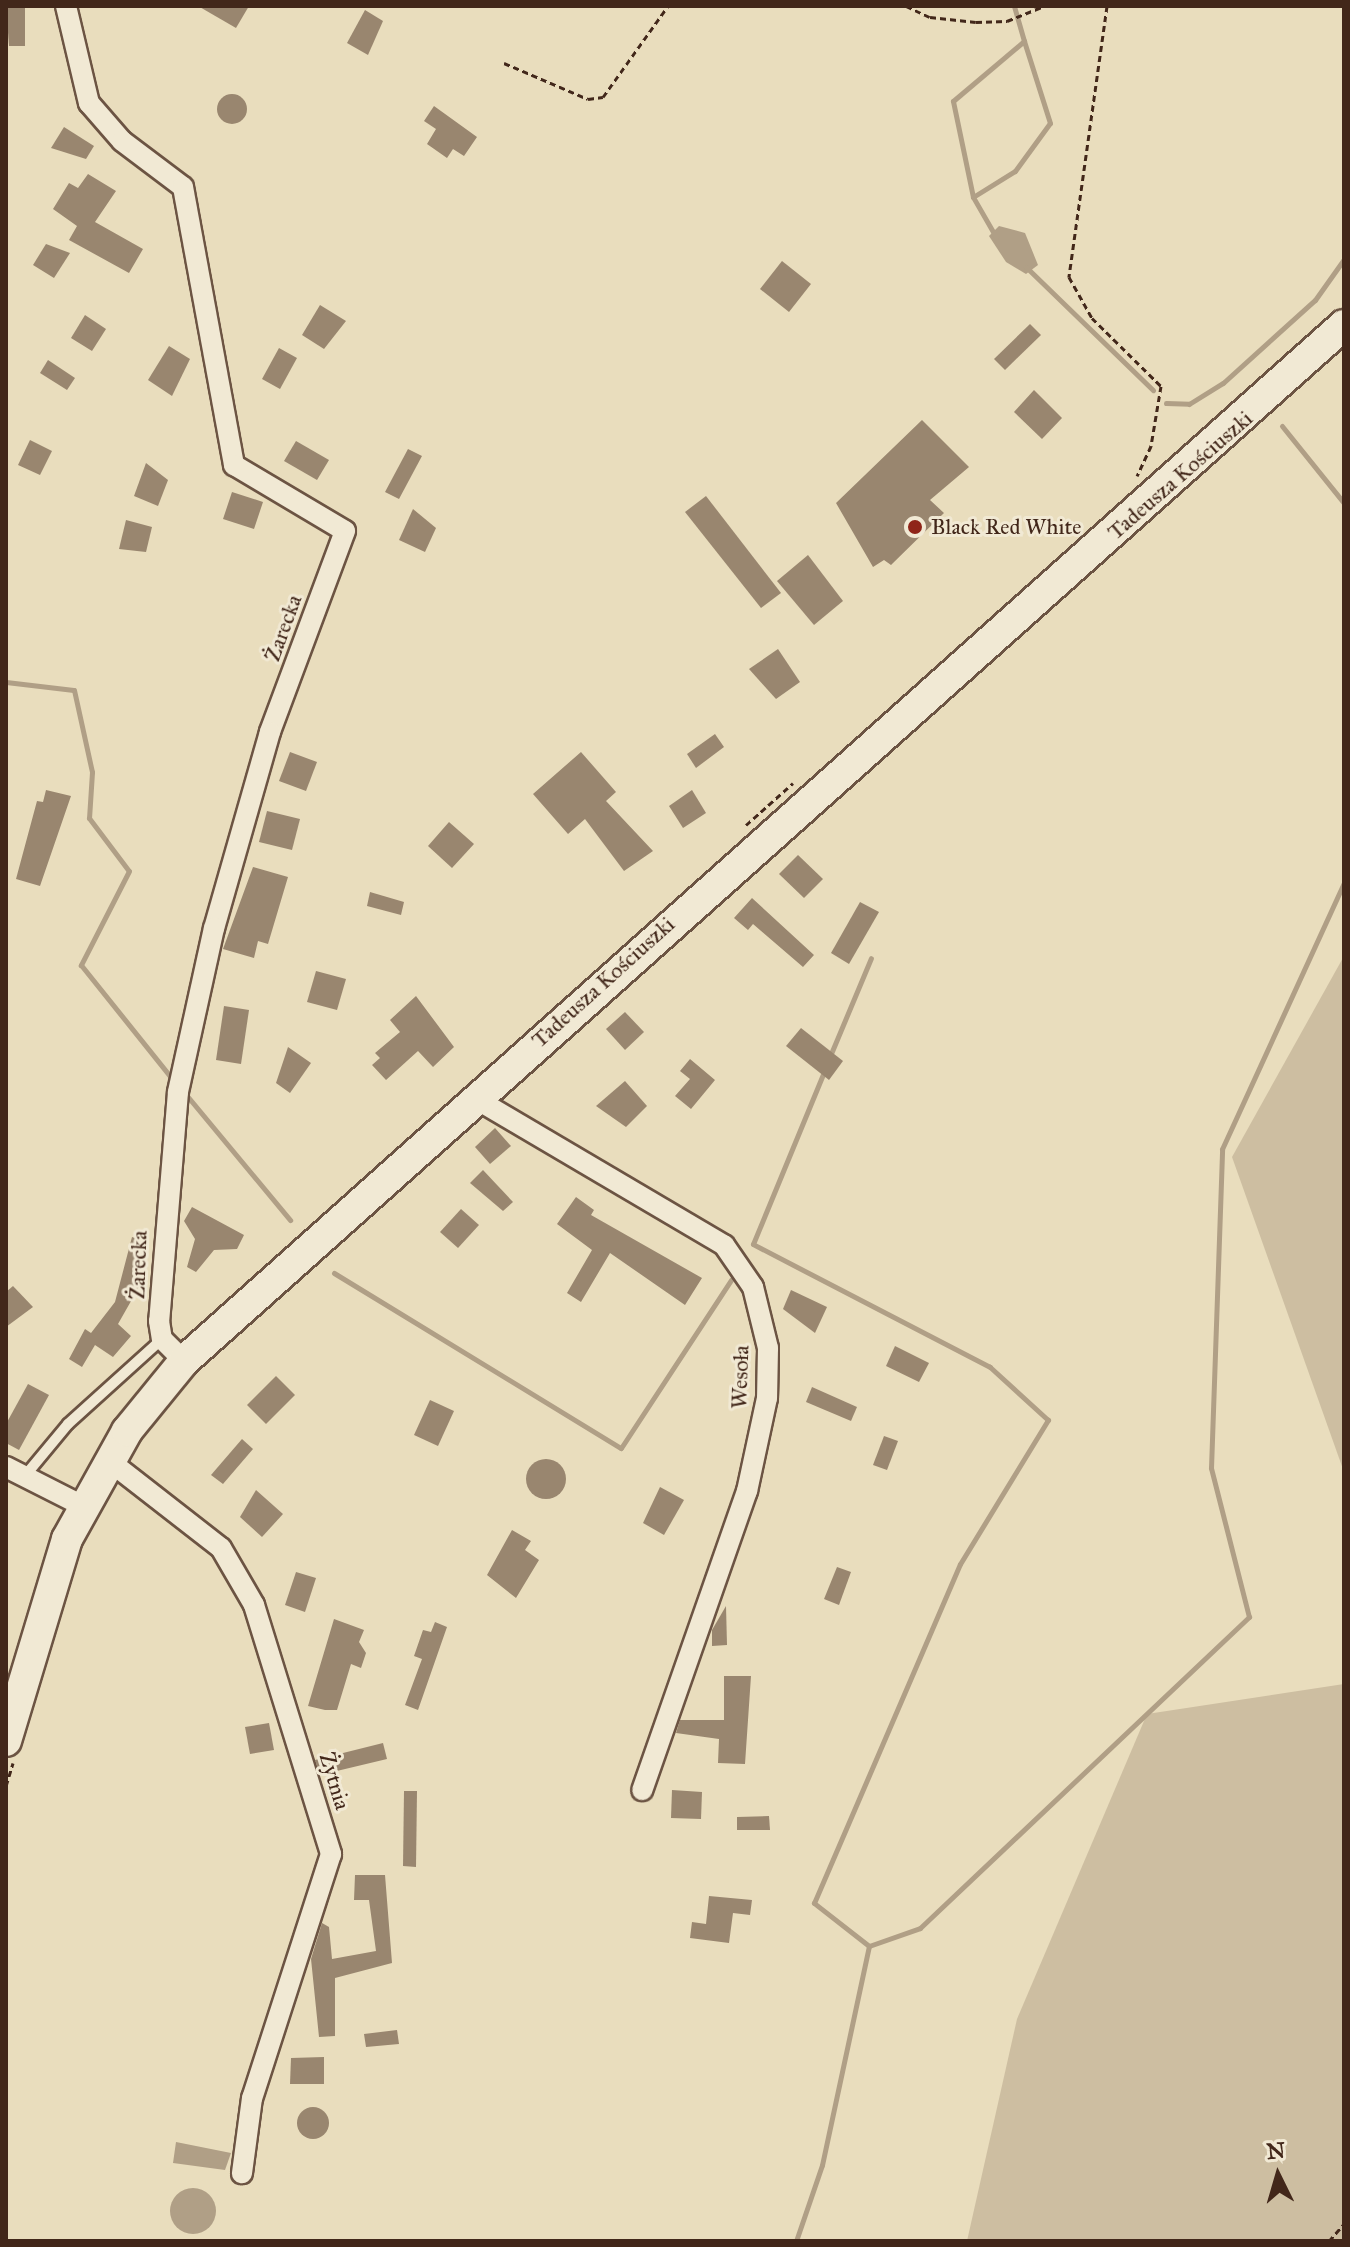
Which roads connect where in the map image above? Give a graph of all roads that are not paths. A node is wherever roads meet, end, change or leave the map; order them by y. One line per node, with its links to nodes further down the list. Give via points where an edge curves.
1 (66, 6): 4 (street, Żarecka, via 89,103 122,141 183,187 234,465 345,531 270,732 214,928 178,1092 162,1233)
2 (1344, 325): 3 (main road, Tadeusza Kościuszki, via 1279,389)
3 (476, 1099): 5 (main road, Tadeusza Kościuszki); 10 (street, Wesoła, via 724,1245 753,1287 768,1348 767,1398 747,1491)
4 (162, 1339): 5 (street); 7 (lane)
5 (184, 1361): 6 (main road, Tadeusza Kościuszki)
6 (108, 1460): 8 (main road, Tadeusza Kościuszki); 11 (street, Żytnia, via 221,1548 254,1605 331,1854 252,2098)
7 (15, 1472): 8 (street)
8 (83, 1506): 9 (main road, Tadeusza Kościuszki, via 48,1591)
9 (10, 1749)
10 (642, 1790)
11 (242, 2173)

